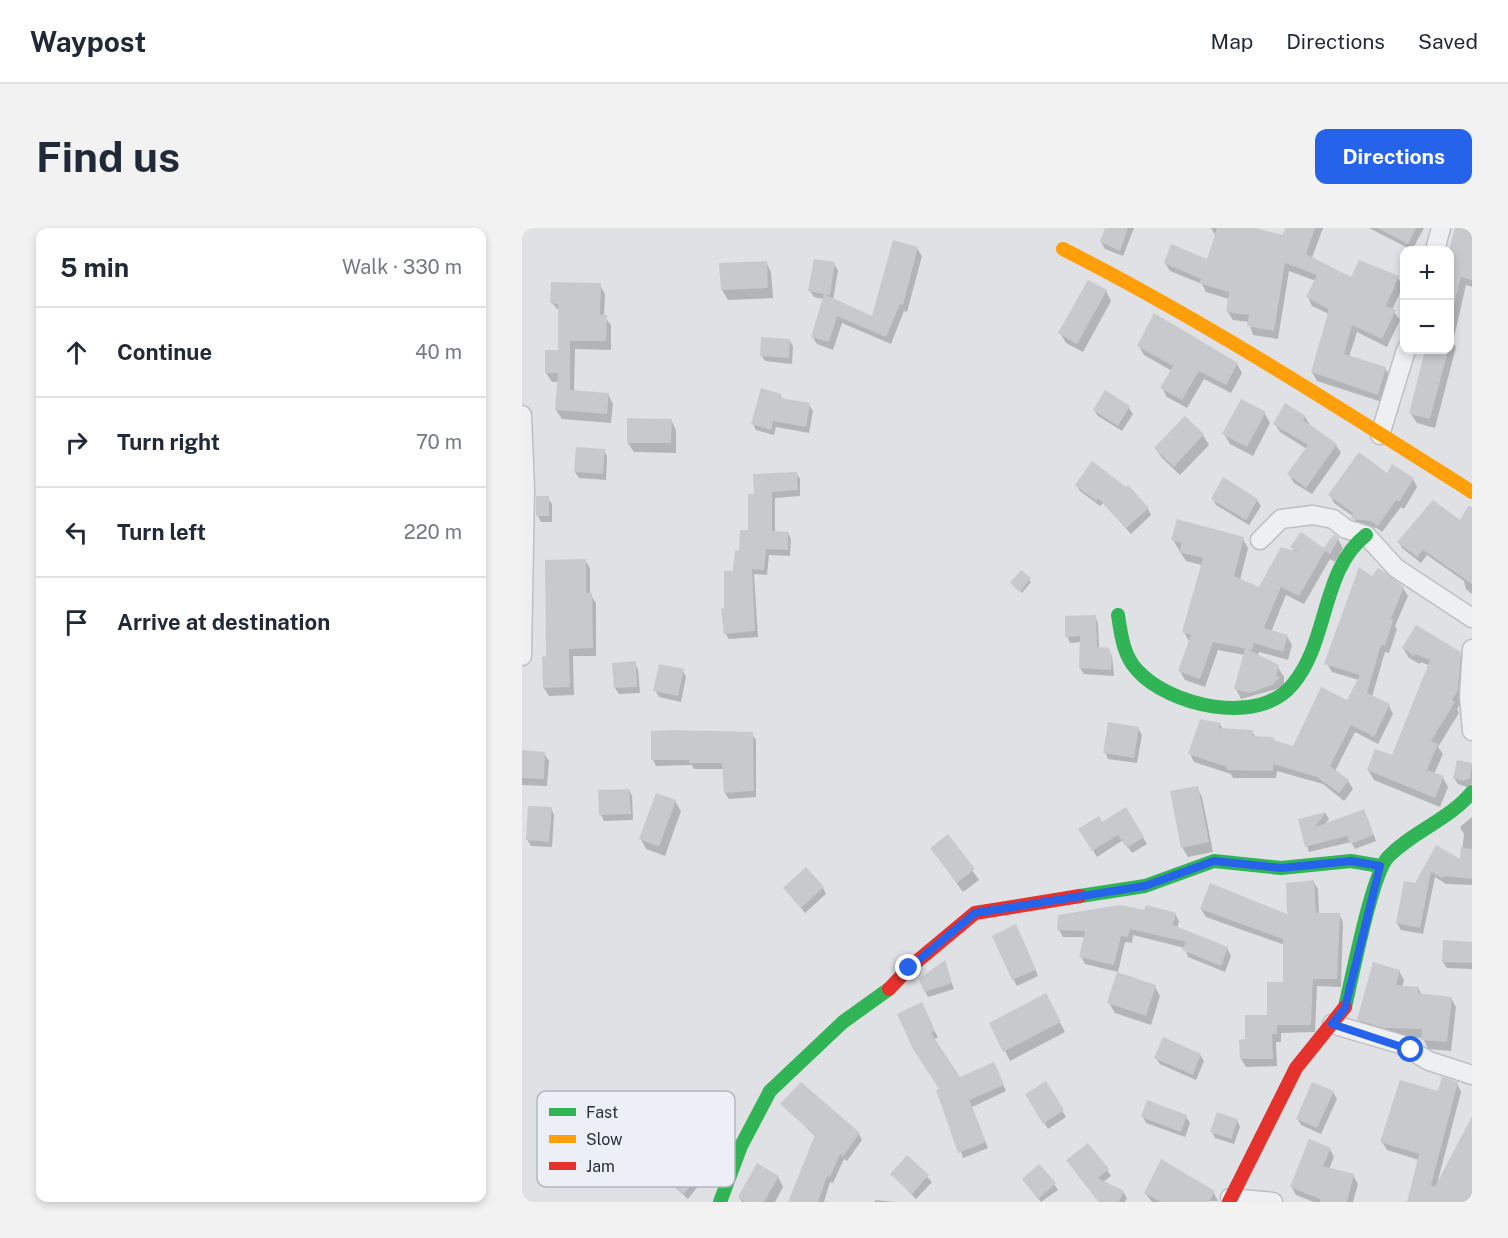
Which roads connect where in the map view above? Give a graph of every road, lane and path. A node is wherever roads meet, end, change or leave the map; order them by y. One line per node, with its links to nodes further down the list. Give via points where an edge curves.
1 (1441, 228): 2 (street)
2 (1436, 246)
3 (1063, 249): 6 (street, via 1146,291 1252,353)
4 (1405, 354): 6 (street)
5 (522, 415): 13 (street)
6 (1380, 435): 7 (street)
7 (1472, 492)
8 (1366, 535): 9 (street, via 1346,529 1333,519 1313,516 1281,519); 10 (street, via 1346,554 1294,684 1281,698 1265,706 1214,708 1161,688 1134,668 1123,648); 11 (street, via 1396,568)
9 (1260, 540)
10 (1119, 615)
11 (1472, 618)
12 (1472, 649): 14 (street)
13 (522, 656)
14 (1472, 731)
15 (1472, 792): 16 (street, via 1392,850)
16 (1380, 866): 17 (street, via 1345,1008); 19 (street, via 1351,861 1281,868 1214,861 1145,886 975,913 886,992 843,1022 770,1091)
17 (1332, 1024): 18 (street, via 1400,1044 1429,1061); 21 (street, via 1296,1068)
18 (1472, 1075)
19 (735, 1162)
20 (726, 1187): 22 (street)
21 (1230, 1200): 23 (street)
22 (720, 1202)
23 (1273, 1202)

